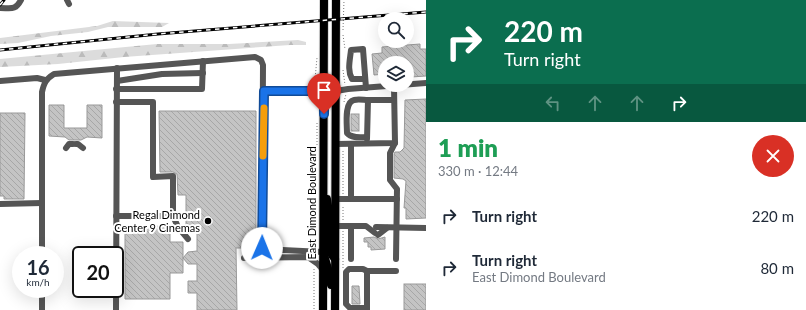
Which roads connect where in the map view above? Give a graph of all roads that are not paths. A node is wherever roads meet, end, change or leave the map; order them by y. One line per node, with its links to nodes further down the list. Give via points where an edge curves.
1 (21, 0): 4 (lane, via 14,9)
2 (324, 0): 18 (main road, East Dimond Boulevard)
3 (336, 0): 19 (main road)
4 (0, 8)
5 (203, 61): 6 (lane); 7 (lane); 17 (lane, via 255,57 264,65)
6 (117, 68): 9 (lane, via 54,74); 11 (lane)
7 (203, 73): 11 (lane, via 162,74); 16 (lane, via 202,89)
8 (365, 79): 8 (lane, via 363,50 351,50 352,79); 15 (lane)
9 (45, 80): 10 (lane, via 38,78); 34 (lane, via 42,92)
10 (0, 81)
11 (117, 81): 16 (lane)
12 (426, 83): 13 (lane)
13 (414, 84)
14 (378, 87): 15 (lane)
15 (366, 88): 19 (lane)
16 (116, 89): 23 (lane)
17 (264, 91): 18 (lane); 46 (lane, via 262,248)
18 (324, 91): 19 (main road); 30 (main road, East Dimond Boulevard)
19 (336, 92): 26 (main road)
20 (394, 92): 22 (lane)
21 (368, 100): 22 (lane); 24 (lane); 24 (lane, via 354,100 348,107 348,133 350,136)
22 (394, 100): 25 (lane)
23 (116, 102): 36 (lane); 37 (lane, via 153,102 153,177 173,176)
24 (367, 140): 25 (lane); 27 (lane)
25 (395, 143): 33 (lane, via 390,153 390,180 397,188)
26 (336, 144): 27 (lane); 31 (main road)
27 (351, 144): 32 (lane)
28 (66, 148): 29 (lane, via 69,144 78,144)
29 (83, 148)
30 (323, 183): 46 (main road, East Dimond Boulevard); 48 (main road, via 329,212 329,251)
31 (336, 199): 32 (lane); 38 (main road)
32 (351, 199): 33 (lane)
33 (397, 199): 41 (lane)
34 (42, 203): 35 (lane); 45 (lane)
35 (0, 204)
36 (116, 216): 37 (lane); 57 (lane)
37 (173, 216): 44 (lane)
38 (336, 226): 39 (lane); 48 (main road)
39 (351, 226): 43 (lane); 49 (lane)
40 (388, 228): 41 (lane); 43 (lane); 43 (lane, via 377,224)
41 (396, 228): 42 (lane); 50 (lane)
42 (426, 228)
43 (375, 231)
44 (188, 239)
45 (42, 246)
46 (323, 252): 51 (main road, East Dimond Boulevard); 59 (main road, via 330,272)
47 (244, 258): 51 (lane, via 308,257)
48 (336, 259): 59 (main road)
49 (351, 259)
50 (396, 259)
51 (323, 270): 58 (main road, East Dimond Boulevard)
52 (367, 272): 53 (lane); 55 (lane); 55 (lane, via 363,269 349,269 346,272 346,304 350,308)
53 (396, 272)
54 (42, 298): 56 (lane)
55 (367, 309)
56 (42, 310)
57 (116, 310)
58 (323, 310)
59 (334, 310)

